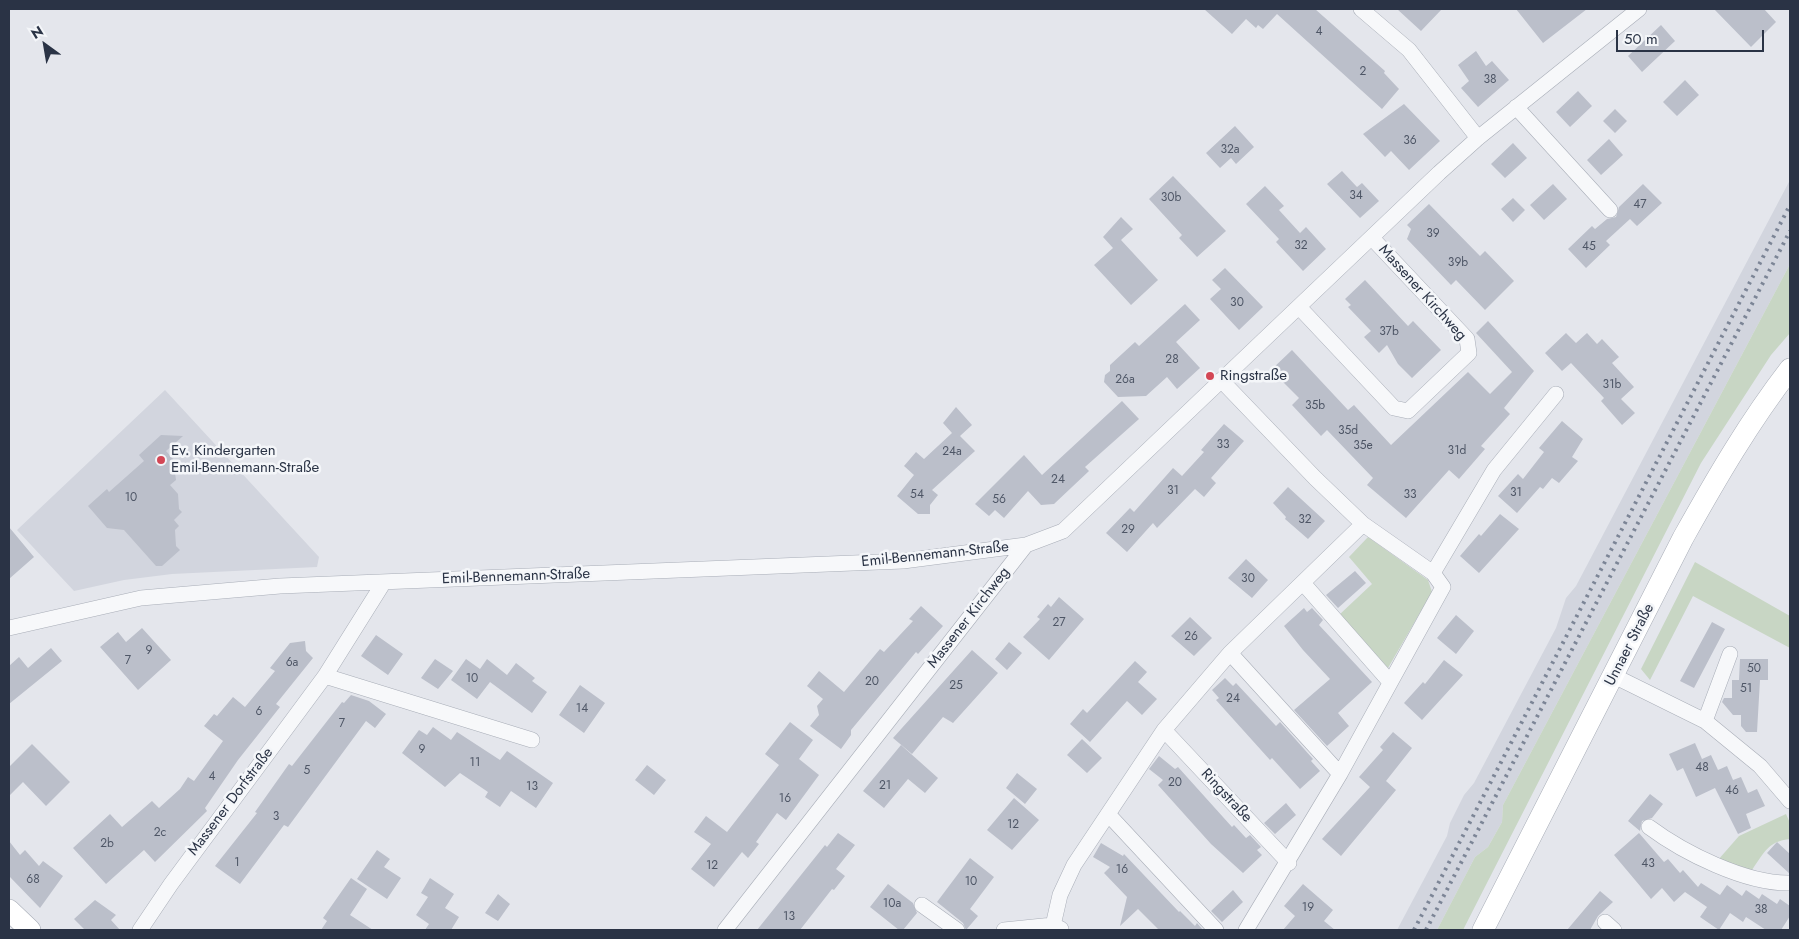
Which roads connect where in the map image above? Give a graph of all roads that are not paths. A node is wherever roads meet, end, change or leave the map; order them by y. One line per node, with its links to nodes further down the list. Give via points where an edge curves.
1 (1361, 9): 4 (street, via 1409,50)
2 (1639, 9): 3 (street, Massener Kirchweg)
3 (1516, 107): 4 (street, Massener Kirchweg); 5 (street)
4 (1478, 138): 6 (street, Massener Kirchweg)
5 (1610, 210)
6 (1372, 238): 7 (street, Massener Kirchweg); 7 (street, Massener Kirchweg, via 1468,340 1469,353 1408,411 1394,408)
7 (1299, 307): 9 (street, Massener Kirchweg)
8 (1790, 369): 20 (main road, Unnaer Straße, via 1718,475)
9 (1221, 380): 11 (street); 12 (street, Massener Kirchweg, via 1063,531)
10 (1556, 394): 13 (street, via 1494,470)
11 (1363, 524): 13 (street); 15 (street)
12 (1026, 545): 14 (street, Emil-Bennemann-Straße, via 903,561); 36 (street, Massener Kirchweg)
13 (1433, 573): 21 (street, via 1442,587)
14 (384, 582): 16 (street, Emil-Bennemann-Straße, via 280,586 141,598); 19 (street, Massener Dorfstraße)
15 (1302, 583): 17 (street); 21 (street)
16 (9, 628)
17 (1230, 654): 23 (street); 25 (street)
18 (1730, 654): 22 (street)
19 (325, 676): 24 (street); 35 (street, Massener Dorfstraße)
20 (1614, 676): 22 (street); 41 (main road, Unnaer Straße)
21 (1390, 682): 25 (street)
22 (1705, 721): 26 (street, via 1760,766)
23 (1164, 730): 27 (street); 29 (street, Ringstraße)
24 (532, 740)
25 (1340, 774): 29 (street)
26 (1790, 801)
27 (1108, 814): 33 (street, via 1074,865 1060,895); 39 (street)
28 (1649, 827): 30 (street, via 1697,857 1780,884)
29 (1288, 863): 40 (street)
30 (1790, 883)
31 (922, 906): 37 (street)
32 (9, 910): 34 (main road)
33 (1056, 928): 38 (street)
34 (30, 930)
35 (140, 930)
36 (725, 930)
37 (957, 930)
38 (1004, 930)
39 (1216, 930)
40 (1246, 930)
41 (1483, 930)

